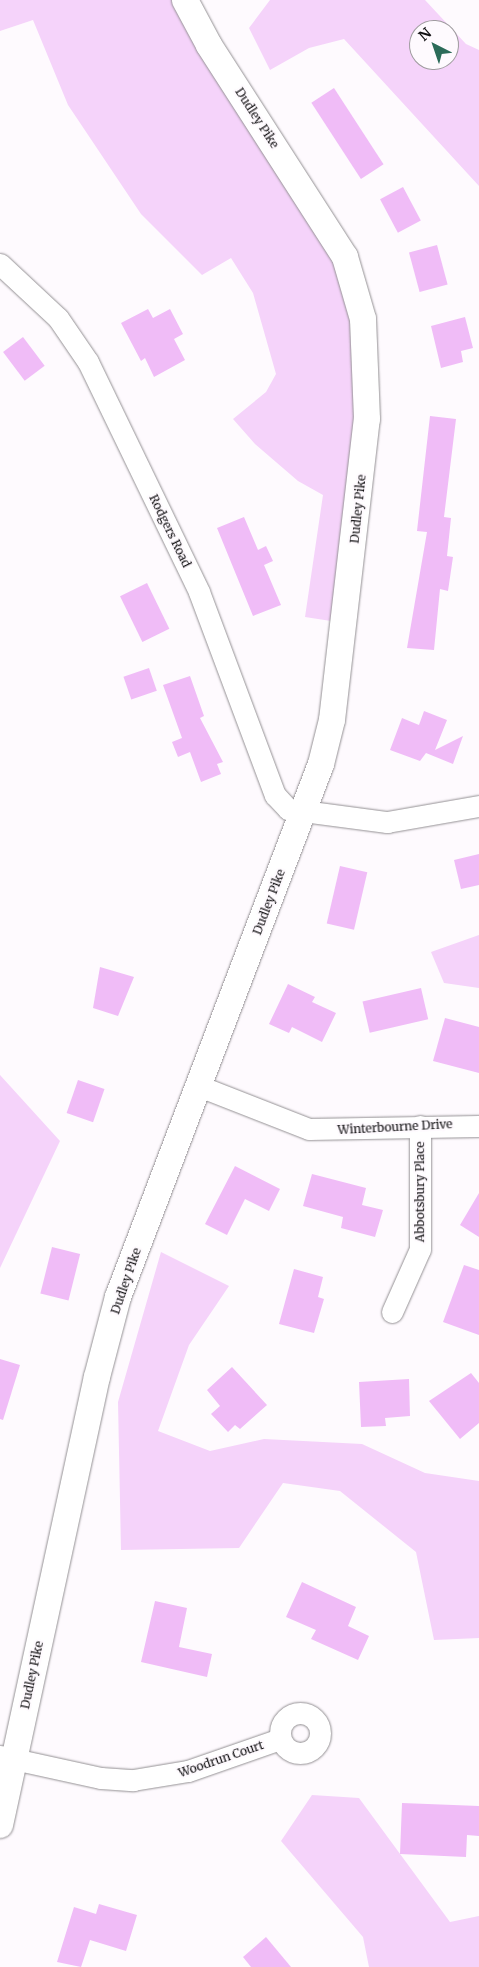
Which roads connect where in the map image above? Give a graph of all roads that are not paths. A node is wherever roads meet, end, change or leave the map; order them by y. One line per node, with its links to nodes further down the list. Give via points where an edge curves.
1 (184, 0): 4 (street, Dudley Pike, via 209,45 333,234 348,265 363,318 367,419 351,570 332,720)
2 (0, 264): 4 (street, Rodgers Road, via 58,318 88,362 199,592 275,795 288,809)
3 (479, 806): 4 (street, Rodgers Road, via 387,822)
4 (305, 810): 5 (street, Dudley Pike)
5 (199, 1086): 6 (street, Winterbourne Drive, via 309,1129 348,1131); 10 (street, Dudley Pike, via 118,1297)
6 (420, 1126): 7 (street, Winterbourne Drive); 8 (street, Abbotsbury Place, via 420,1249)
7 (479, 1126)
8 (392, 1312)
9 (280, 1739): 10 (street, Woodrun Court, via 188,1772 133,1780 102,1778)
10 (7, 1758): 11 (street, Dudley Pike)
11 (0, 1825)

